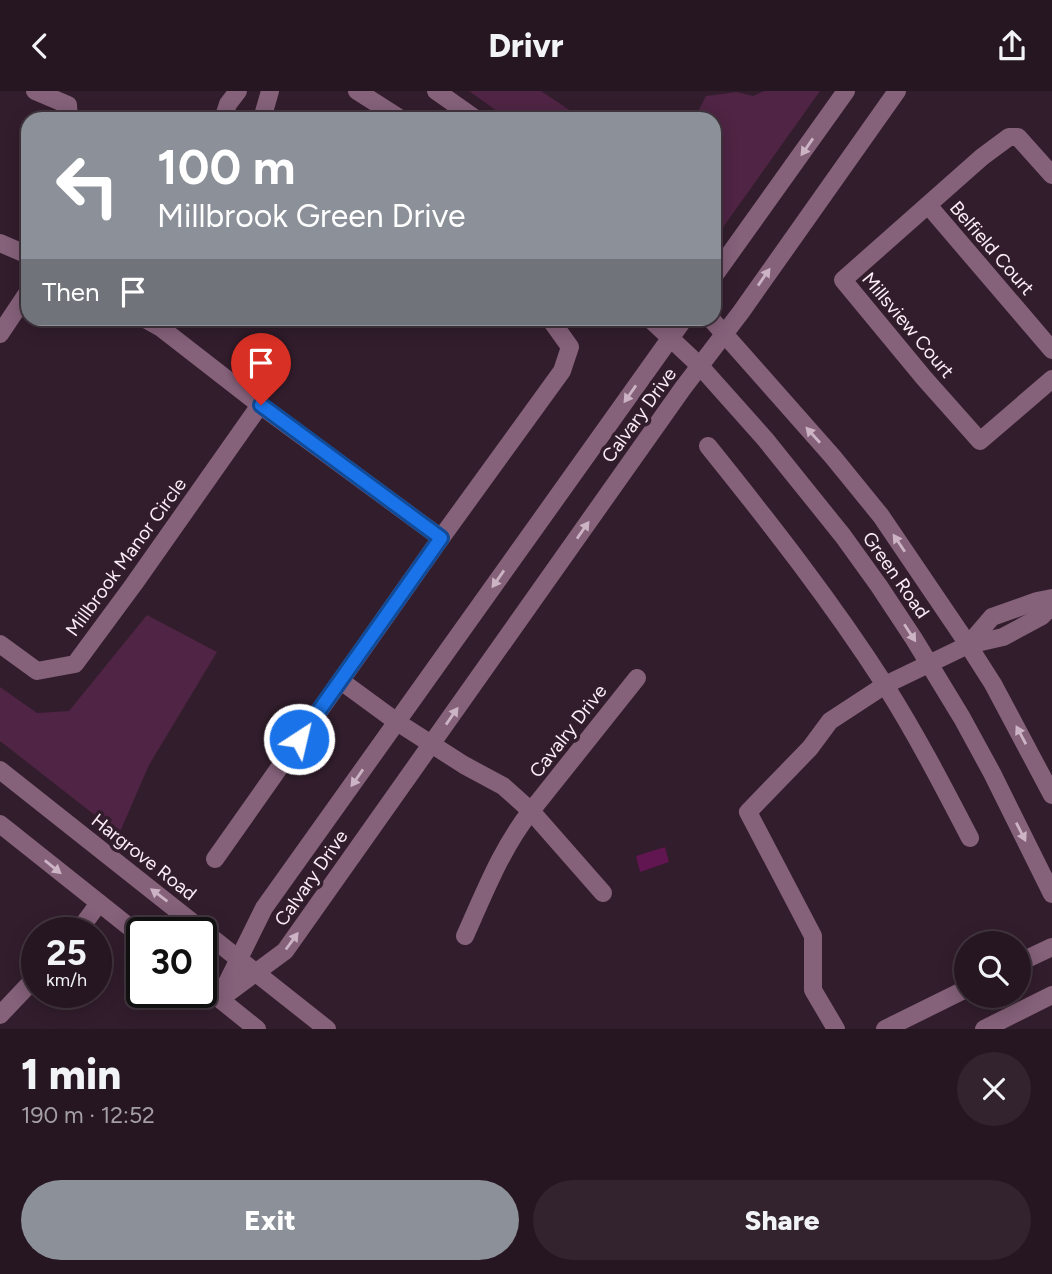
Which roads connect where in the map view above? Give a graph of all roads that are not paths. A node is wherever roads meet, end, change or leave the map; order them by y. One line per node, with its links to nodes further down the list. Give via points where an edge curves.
1 (35, 91): 8 (street, via 68,105)
2 (238, 91): 9 (street)
3 (270, 91): 10 (street)
4 (357, 91): 11 (street)
5 (436, 91): 12 (street)
6 (846, 91): 17 (street, one-way to 17)
7 (897, 91): 24 (street, Calvary Drive, one-way to 7)
8 (68, 112)
9 (225, 112)
10 (264, 112)
11 (390, 112)
12 (466, 112)
13 (1052, 175): 14 (street, Millsview Court, via 1018,137 1009,137)
14 (928, 205): 27 (street, Belfield Court); 29 (street, Millsview Court, via 843,280 980,441)
15 (0, 243): 16 (street)
16 (21, 252)
17 (721, 266)
18 (21, 302): 25 (street)
19 (169, 326): 30 (street)
20 (555, 326): 32 (street, via 570,347 562,371)
21 (657, 326): 26 (street, Green Road)
22 (678, 326): 26 (street, Calvary Drive)
23 (718, 326): 24 (street, Green Road)
24 (724, 332): 28 (street, Calvary Drive); 36 (street, Green Road, one-way to 24, via 881,516)
25 (0, 334)
26 (669, 338): 28 (street, Green Road); 41 (street, Calvary Drive, one-way to 41)
27 (1052, 350)
28 (700, 366): 37 (street, Green Road, one-way to 37, via 843,536); 42 (street, Calvary Drive, one-way to 28)
29 (1052, 379)
30 (261, 405): 32 (street); 35 (street, Millbrook Manor Circle, via 75,664 37,671)
31 (708, 446): 40 (street, via 797,559)
32 (441, 538): 39 (street)
33 (1052, 598): 36 (street, via 992,617)
34 (1052, 605): 36 (street, via 1003,636)
35 (0, 644)
36 (968, 645): 37 (street); 44 (street, Green Road, one-way to 36)
37 (930, 664): 40 (street); 50 (street, Green Road, one-way to 50, via 978,746)
38 (637, 678): 45 (street, Cavalry Drive)
39 (341, 681): 41 (street); 48 (street)
40 (885, 685): 47 (street); 67 (street, via 831,721 748,812 813,936 813,990)
41 (397, 722): 42 (street); 57 (street, Calvary Drive, one-way to 57, via 264,908)
42 (432, 745): 45 (street, via 503,786); 58 (street, Calvary Drive, one-way to 42, via 285,951)
43 (0, 770): 57 (street, Hargrove Road, one-way to 43)
44 (1052, 795)
45 (531, 811): 49 (street); 54 (street)
46 (0, 824): 51 (street, one-way to 51)
47 (970, 838)
48 (215, 859)
49 (603, 893)
50 (1052, 894)
51 (99, 903): 52 (street); 53 (street)
52 (89, 917)
53 (126, 924)
54 (465, 936)
55 (1052, 947): 56 (street)
56 (1031, 957)
57 (239, 958): 58 (street, Hargrove Road); 63 (street, Calvary Drive)
58 (256, 972): 63 (street, Calvary Drive); 66 (street, Hargrove Road)
59 (21, 993): 64 (street)
60 (954, 995): 68 (street)
61 (1052, 995): 69 (street)
62 (217, 997): 63 (street)
63 (220, 999): 65 (street)
64 (0, 1015)
65 (257, 1029)
66 (327, 1029)
67 (836, 1029)
68 (885, 1029)
69 (984, 1029)

